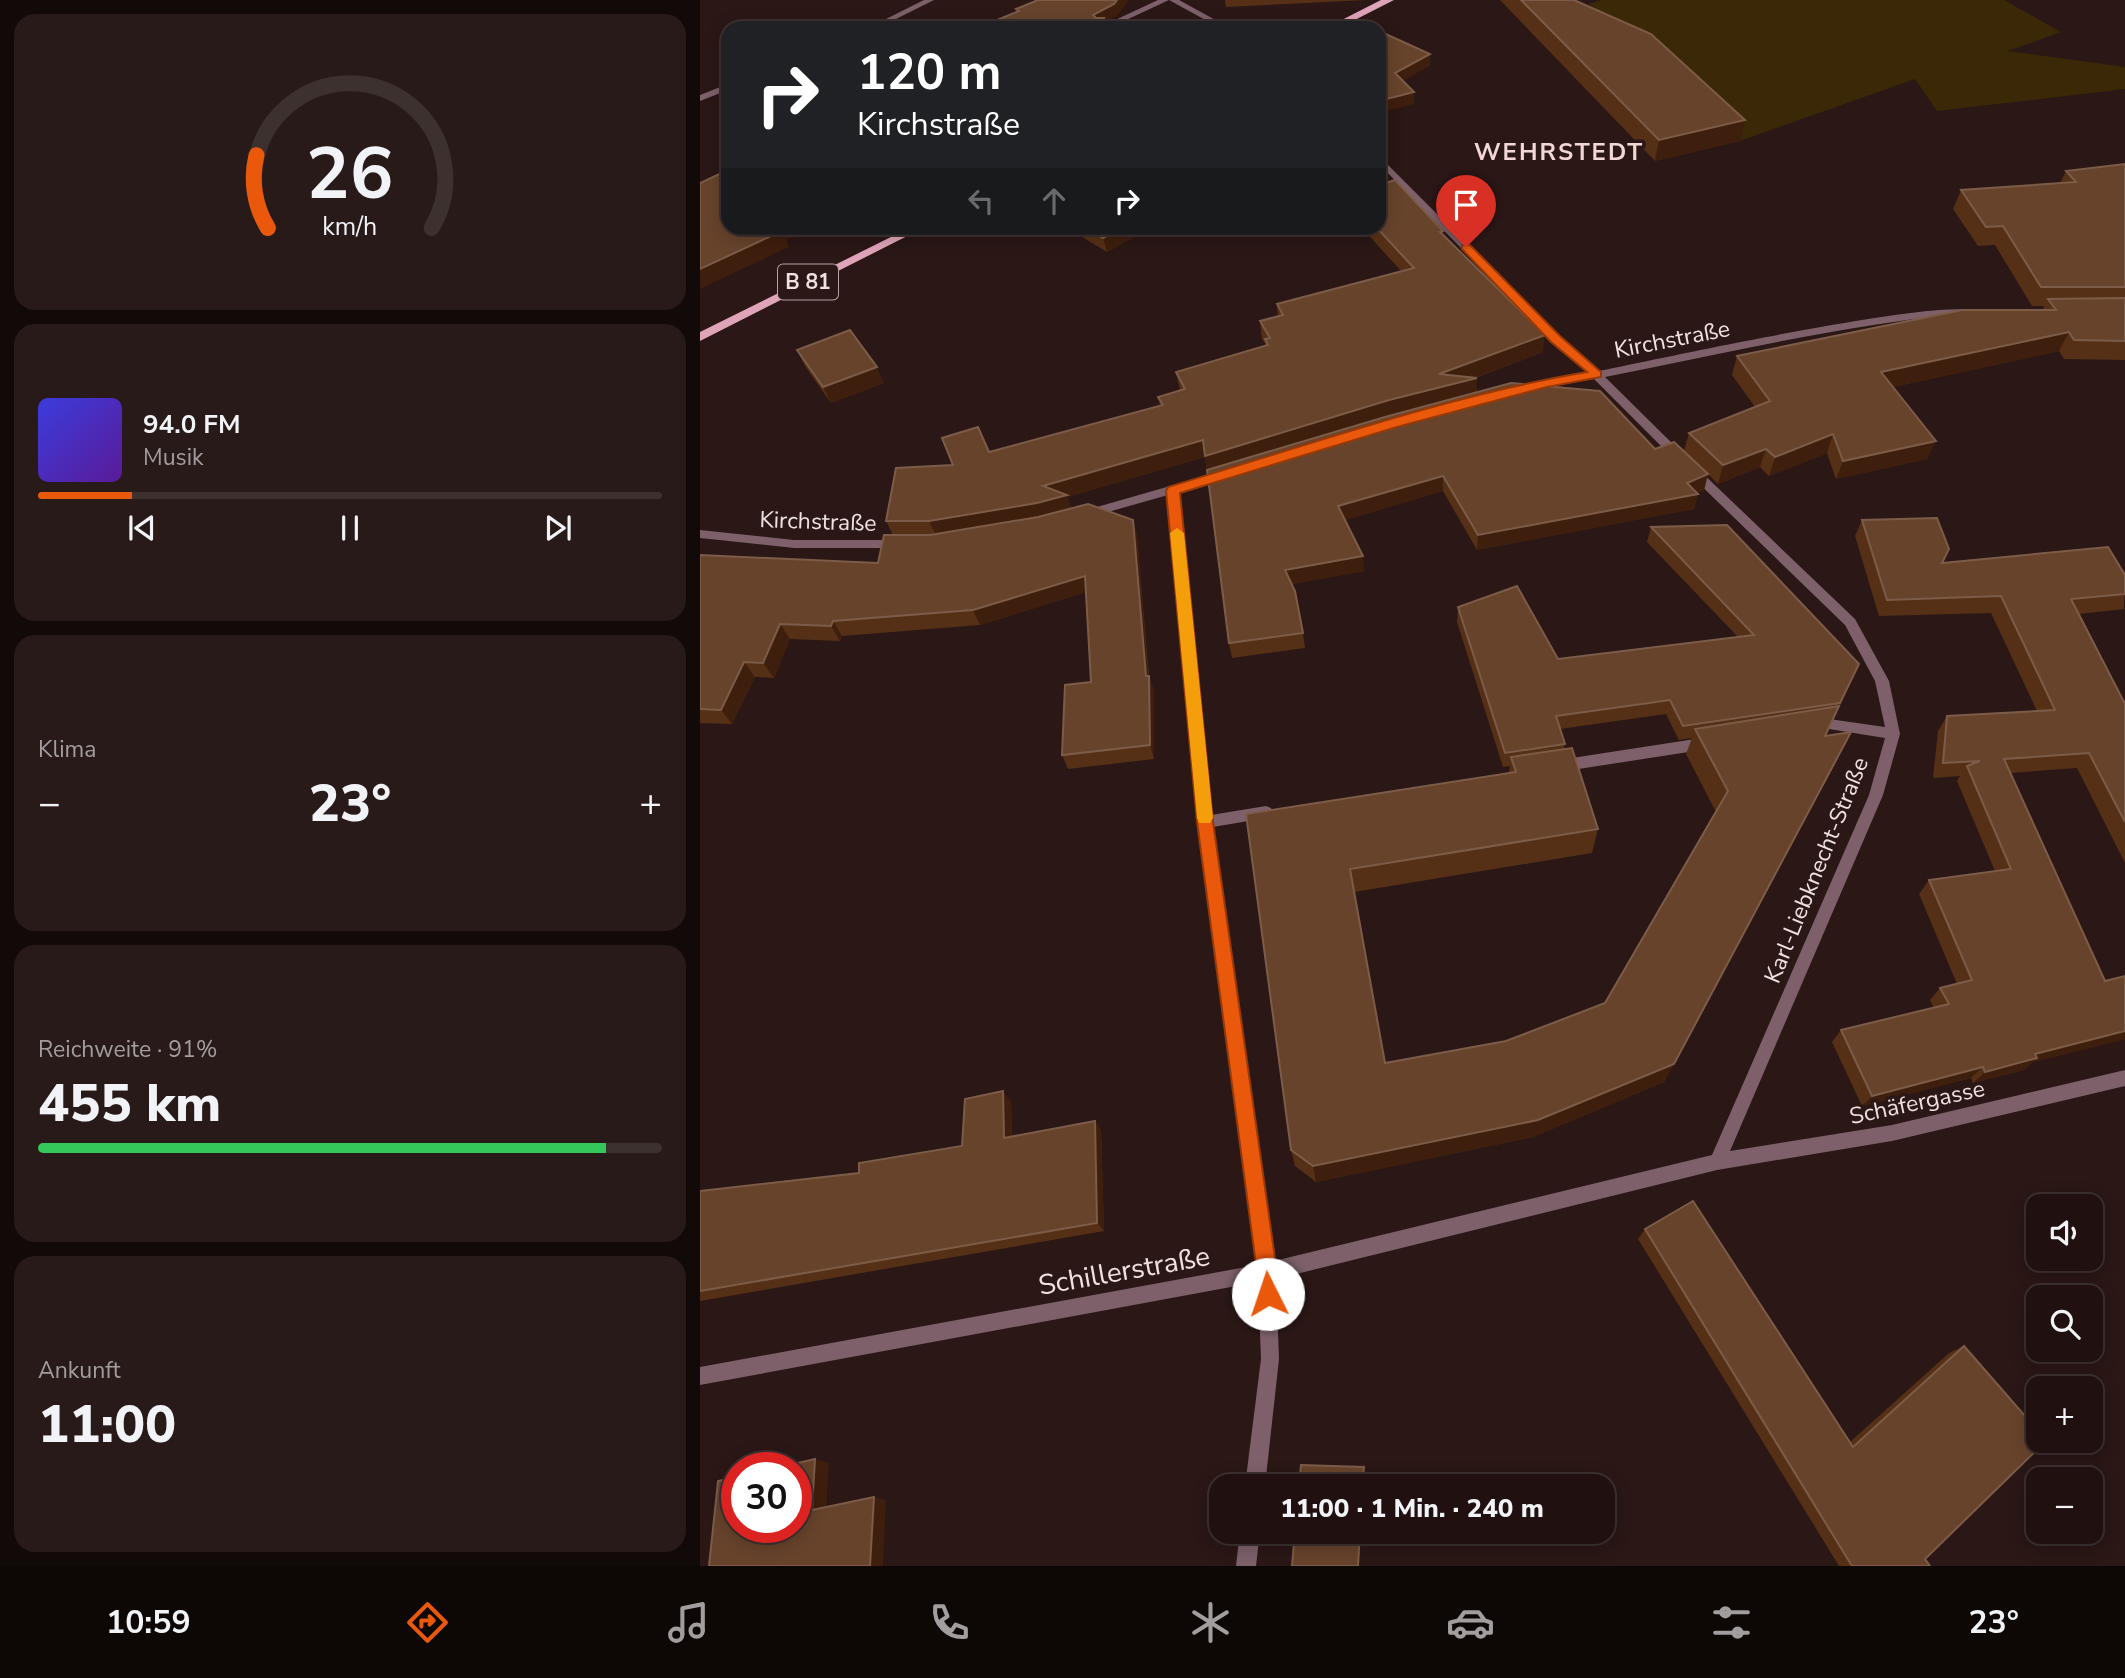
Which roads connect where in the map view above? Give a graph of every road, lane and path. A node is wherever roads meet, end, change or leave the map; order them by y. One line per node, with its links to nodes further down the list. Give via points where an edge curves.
1 (930, 0): 5 (street)
2 (1166, 0): 6 (street)
3 (1173, 0): 7 (street)
4 (1389, 0): 8 (main road)
5 (886, 21)
6 (1118, 21)
7 (1213, 21)
8 (1346, 21)
9 (721, 90): 10 (street)
10 (700, 98)
11 (1386, 166): 15 (street, Karl-Liebknecht-Straße, via 1556,339)
12 (903, 235): 14 (main road, B 81)
13 (1980, 312): 15 (street, Kirchstraße, via 1940,312 1854,324)
14 (700, 337)
15 (1597, 374): 16 (street, Kirchstraße); 23 (street, Karl-Liebknecht-Straße, via 1850,622 1882,681)
16 (1508, 393)
17 (1238, 471): 18 (street)
18 (1173, 491): 19 (street); 27 (street)
19 (1069, 519)
20 (700, 534): 21 (street, Kirchstraße, via 794,544)
21 (911, 544)
22 (1802, 728): 23 (street, via 1829,724)
23 (1893, 734): 29 (street, Karl-Liebknecht-Straße, via 1876,795)
24 (1721, 741): 25 (street)
25 (1544, 769)
26 (1286, 809): 27 (street)
27 (1205, 822): 30 (street)
28 (2125, 1078): 29 (street, Schäfergasse, via 1892,1133)
29 (1717, 1162): 30 (street, Schillerstraße)
30 (1267, 1272): 31 (street, Schillerstraße); 32 (street, via 1270,1359)
31 (700, 1376)
32 (1256, 1474)
33 (1249, 1544): 34 (street)
34 (1246, 1566)

